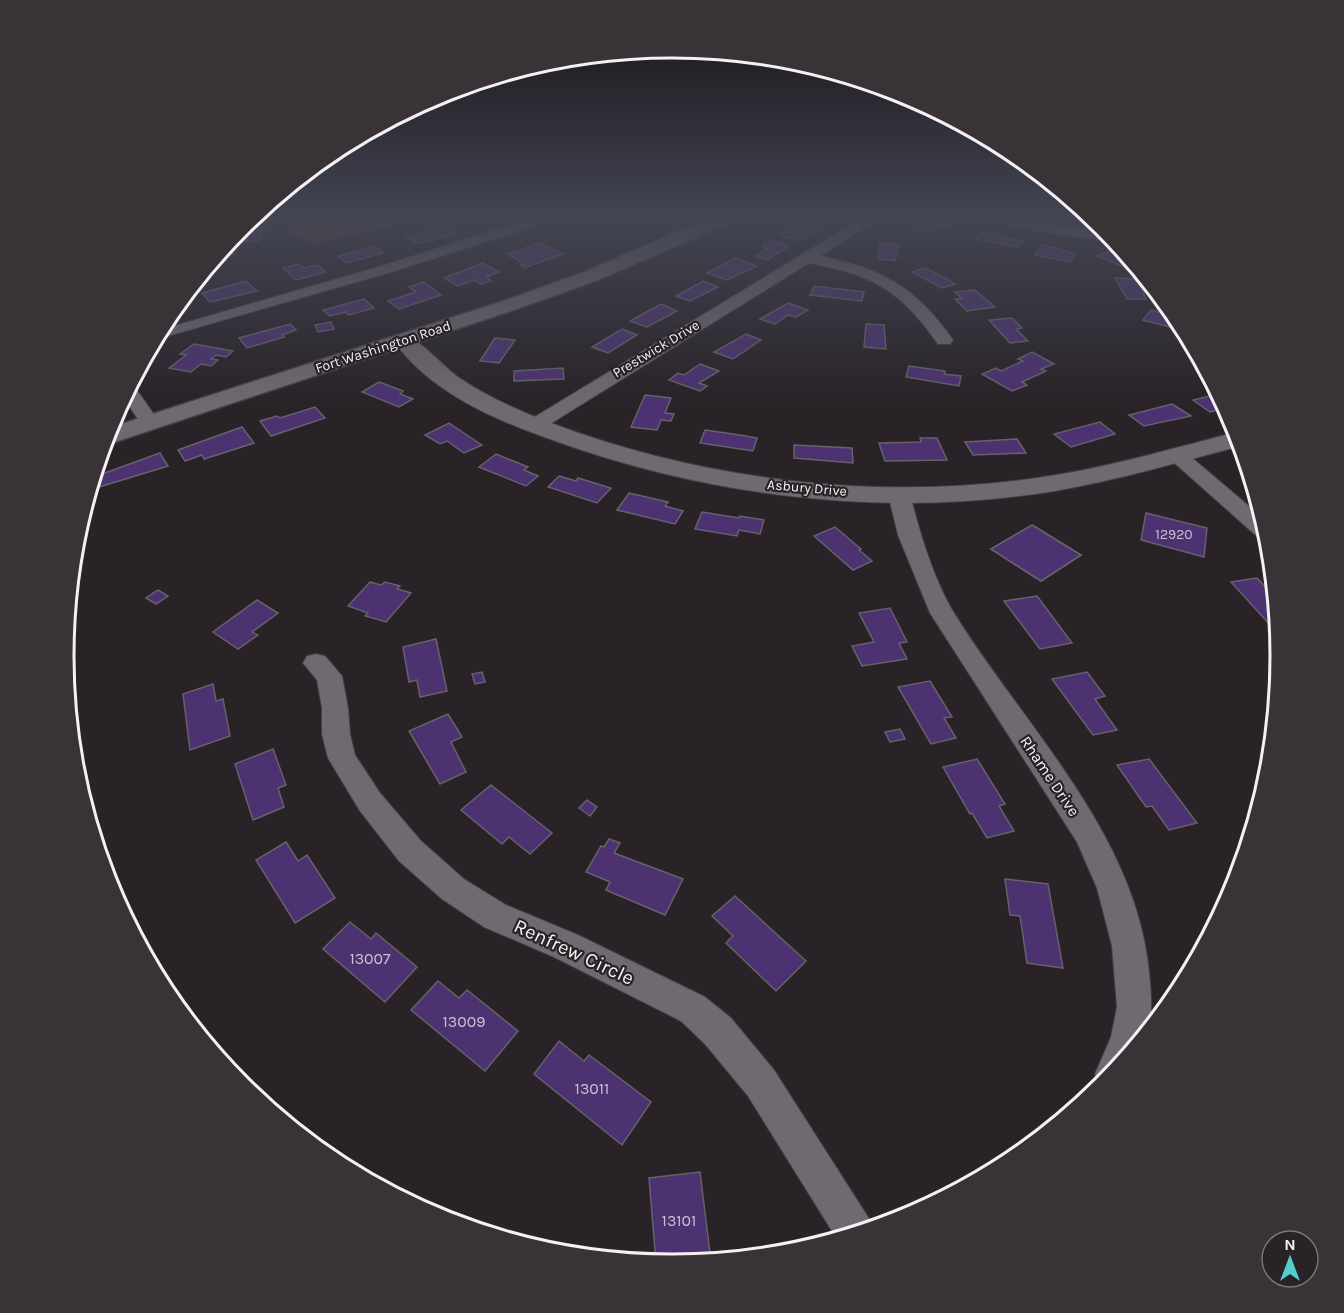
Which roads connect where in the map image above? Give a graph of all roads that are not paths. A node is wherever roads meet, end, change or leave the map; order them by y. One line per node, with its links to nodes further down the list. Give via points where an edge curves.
1 (347, 280): 5 (street)
2 (579, 280): 7 (main road, Fort Washington Road)
3 (771, 280): 10 (street, Prestwick Drive)
4 (884, 280): 6 (street, via 915,303)
5 (170, 332)
6 (944, 340)
7 (405, 341): 9 (main road, Fort Washington Road); 10 (street, Asbury Drive, via 452,384)
8 (133, 398): 9 (street)
9 (150, 423): 11 (main road, Fort Washington Road)
10 (535, 425): 14 (street, Asbury Drive, via 607,451 723,478 785,488)
11 (118, 433)
12 (1229, 442): 13 (street, Asbury Drive)
13 (1177, 455): 14 (street, Asbury Drive, via 1030,487); 15 (street)
14 (899, 494): 17 (street, Rhame Drive, via 909,535 942,613 1104,861 1119,900 1131,957)
15 (1255, 523)
16 (316, 663): 18 (street, Renfrew Circle, via 329,676 342,758 370,802 410,851 453,888 495,916 566,946 693,1009 718,1031 761,1083)
17 (1133, 1037)
18 (853, 1226)

